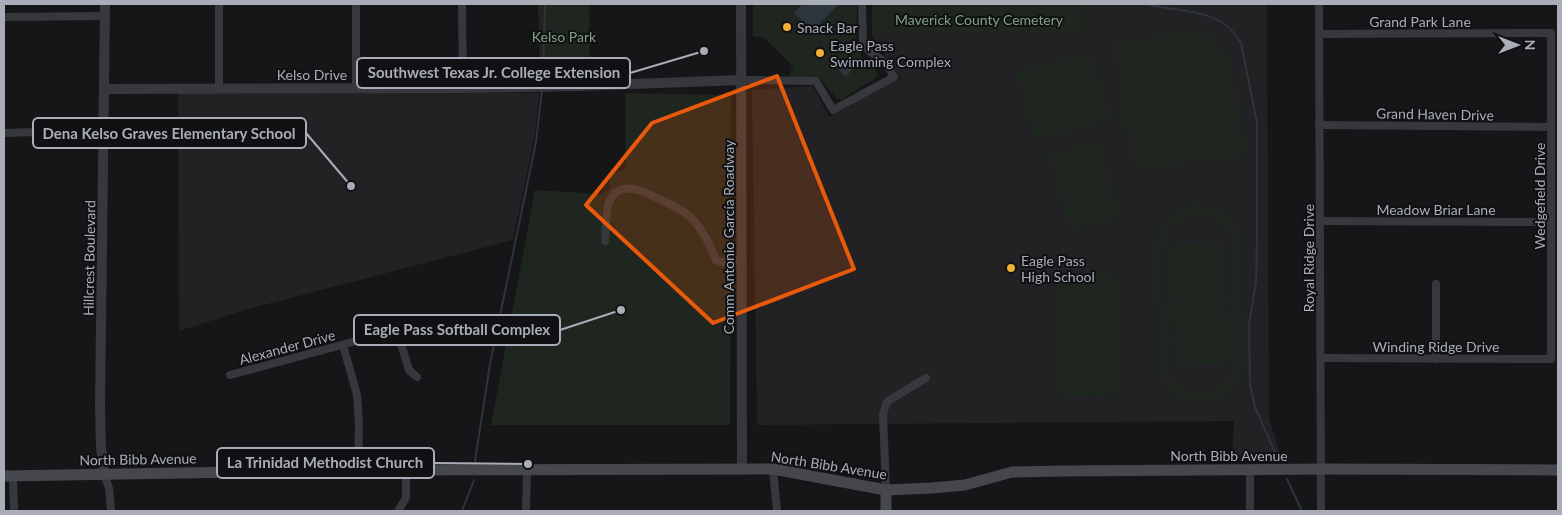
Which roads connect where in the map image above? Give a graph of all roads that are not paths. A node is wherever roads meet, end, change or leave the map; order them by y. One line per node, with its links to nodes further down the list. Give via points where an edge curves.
1 (105, 4): 8 (street, Hillcrest Boulevard)
2 (219, 4): 14 (street)
3 (356, 4): 15 (street)
4 (462, 4): 16 (street)
5 (741, 4): 12 (street, Comm Antonio García Roadway)
6 (862, 4): 12 (street, via 865,47 886,63 894,77 833,110 816,81)
7 (1319, 4): 11 (street, Royal Ridge Drive)
8 (105, 16): 9 (street); 13 (street, Hillcrest Boulevard)
9 (4, 17)
10 (1551, 33): 11 (street, Grand Park Lane); 18 (street, Wedgefield Drive)
11 (1319, 34): 17 (street, Royal Ridge Drive)
12 (741, 80): 16 (street, Kelso Drive); 24 (street, Comm Antonio García Roadway)
13 (105, 88): 14 (street, Kelso Drive); 19 (street, Hillcrest Boulevard)
14 (219, 88): 15 (street, Kelso Drive)
15 (356, 88): 16 (street, Kelso Drive)
16 (463, 88)
17 (1319, 125): 18 (street, Grand Haven Drive); 21 (street, Royal Ridge Drive)
18 (1551, 128): 22 (street, Wedgefield Drive)
19 (104, 130): 20 (street); 43 (street, Hillcrest Boulevard, via 100,406)
20 (4, 133)
21 (1320, 221): 22 (street, Meadow Briar Lane); 29 (street, Royal Ridge Drive)
22 (1551, 222): 31 (street, Wedgefield Drive)
23 (605, 241): 24 (street, via 609,202 624,188 640,189 688,215 706,237 716,260)
24 (742, 261): 35 (street, Comm Antonio García Roadway)
25 (1436, 284): 30 (street)
26 (438, 320): 27 (street, Alexander Drive)
27 (397, 330): 28 (street, Alexander Drive); 33 (street, via 409,370)
28 (343, 345): 32 (street, Alexander Drive); 38 (street, via 357,395)
29 (1320, 358): 30 (street, Winding Ridge Drive); 37 (street, Royal Ridge Drive)
30 (1436, 358): 31 (street, Winding Ridge Drive)
31 (1551, 359)
32 (230, 375)
33 (417, 377)
34 (926, 378): 45 (street, via 886,404 883,414)
35 (742, 469): 36 (main road, North Bibb Avenue); 40 (main road, North Bibb Avenue)
36 (773, 469): 45 (main road, North Bibb Avenue); 50 (street)
37 (1321, 469): 41 (main road, North Bibb Avenue); 42 (main road, North Bibb Avenue); 53 (street, Royal Ridge Drive)
38 (358, 470): 39 (main road, North Bibb Avenue); 43 (main road, North Bibb Avenue)
39 (406, 470): 40 (main road, North Bibb Avenue); 48 (street, via 406,498)
40 (527, 470): 49 (street)
41 (1250, 470): 45 (main road, North Bibb Avenue, via 1012,472 965,485); 52 (street)
42 (1558, 470)
43 (104, 474): 44 (main road, North Bibb Avenue); 47 (street, Hillcrest Boulevard)
44 (8, 475): 46 (street)
45 (886, 490): 51 (main road)
46 (14, 511)
47 (111, 511)
48 (398, 511)
49 (526, 511)
50 (777, 511)
51 (886, 511)
52 (1250, 511)
53 (1321, 511)

